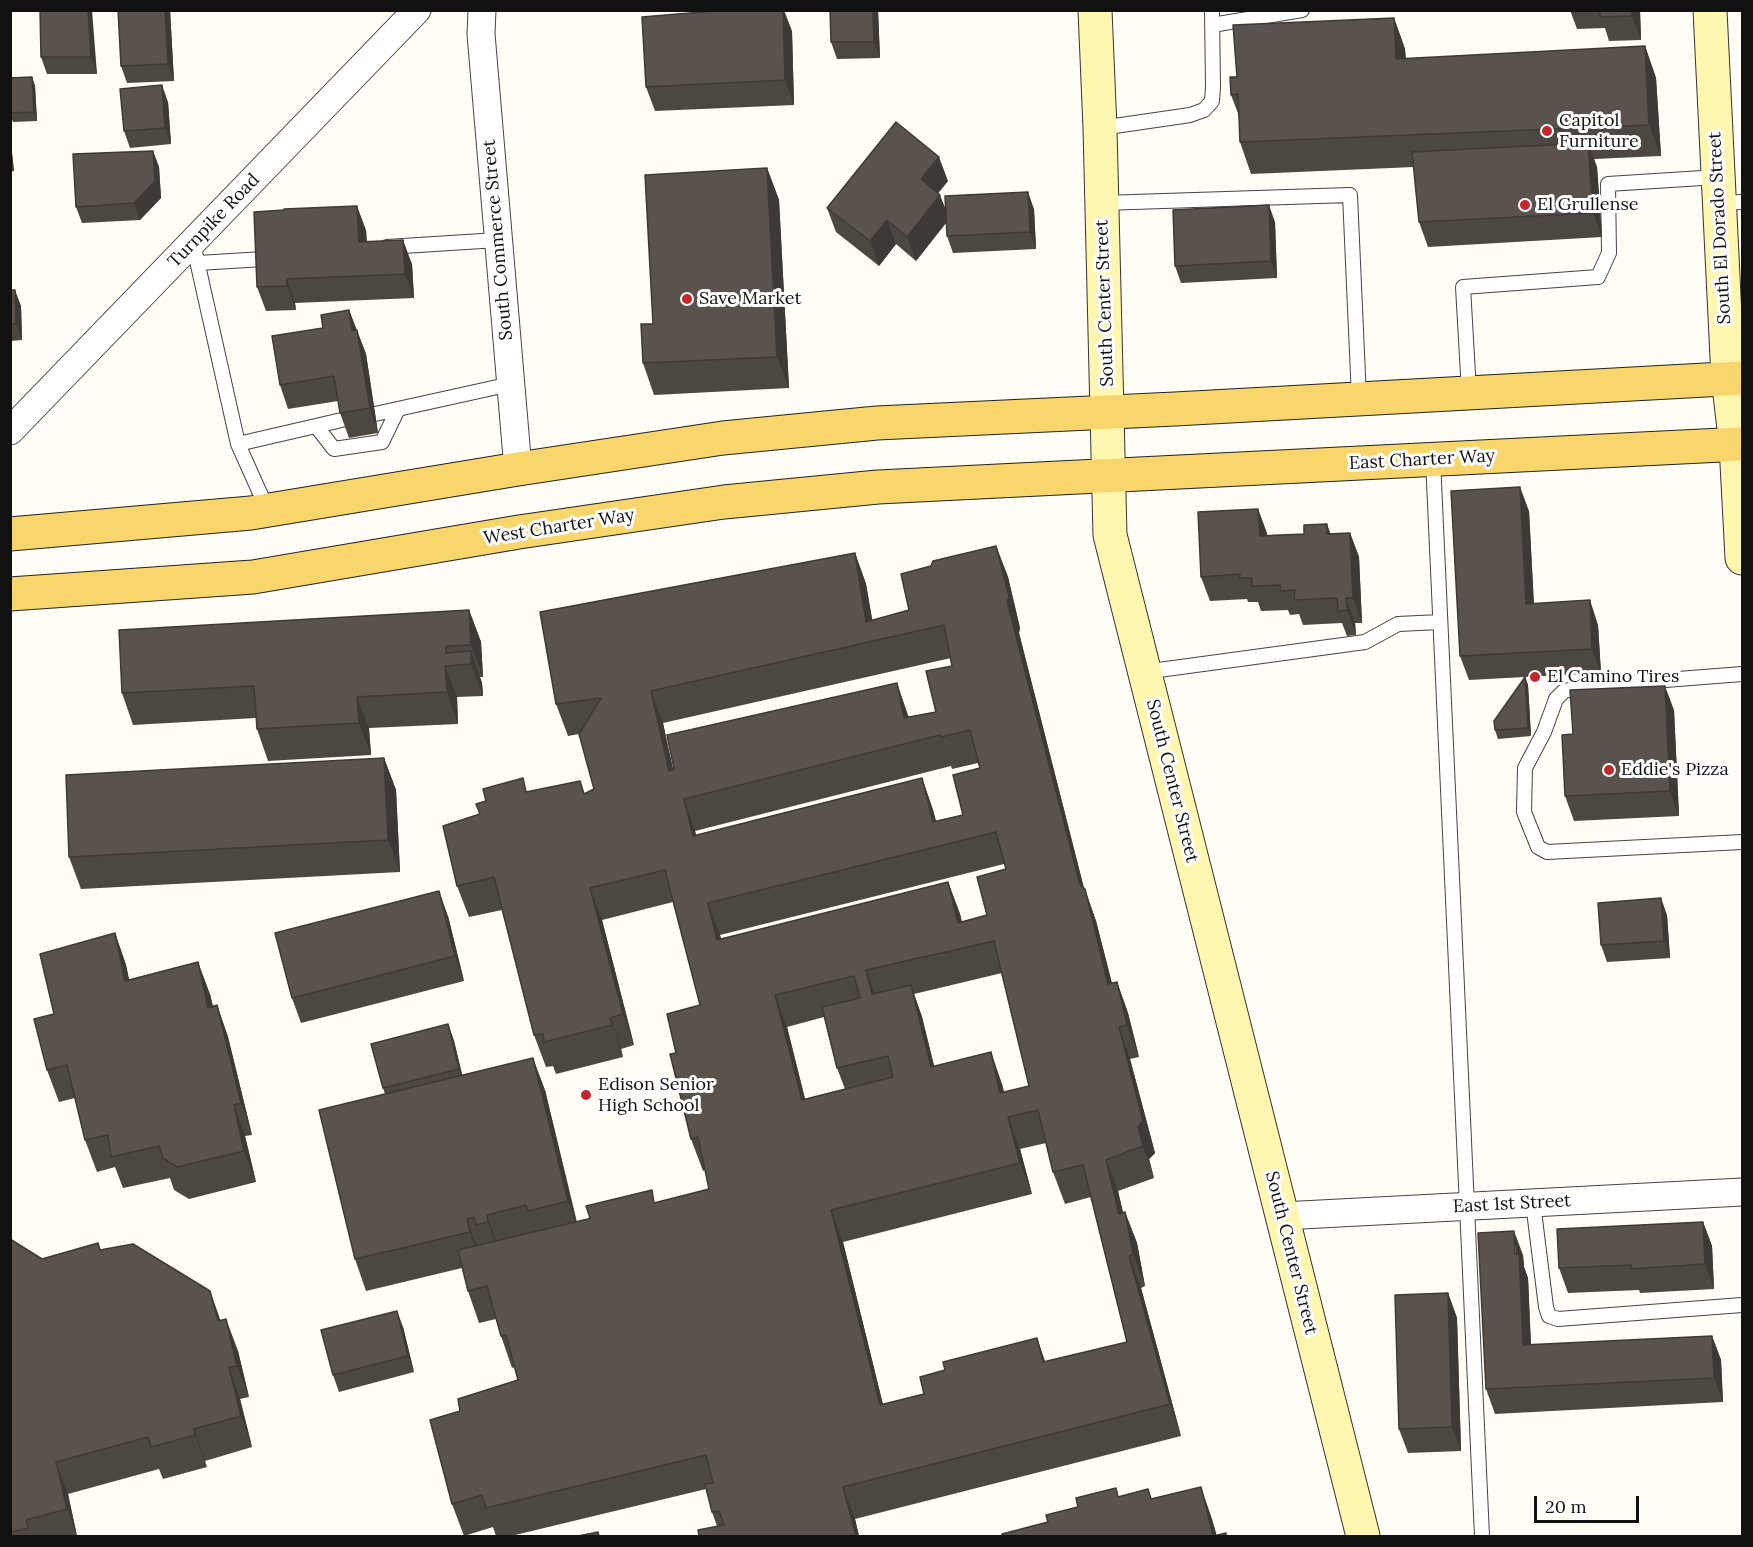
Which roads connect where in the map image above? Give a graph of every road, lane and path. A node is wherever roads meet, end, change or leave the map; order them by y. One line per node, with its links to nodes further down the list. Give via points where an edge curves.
1 (417, 10): 12 (street, Turnpike Road)
2 (482, 10): 10 (street, South Commerce Street)
3 (1095, 10): 7 (main road, South Center Street)
4 (1302, 10): 6 (lane)
5 (1710, 10): 8 (main road, South El Dorado Street)
6 (1212, 18): 7 (lane, via 1212,101 1204,110)
7 (1100, 128): 9 (main road, South Center Street)
8 (1726, 194): 14 (main road, South El Dorado Street); 16 (lane, via 1608,184 1609,253 1598,277 1462,287)
9 (1102, 203): 17 (lane, via 1350,195); 19 (main road, South Center Street)
10 (498, 240): 11 (lane); 15 (street, South Commerce Street)
11 (378, 248)
12 (195, 253): 13 (lane); 23 (street, Turnpike Road); 24 (lane)
13 (264, 259)
14 (1735, 378): 16 (main road); 25 (main road, South El Dorado Street)
15 (511, 384): 18 (lane); 27 (street, South Commerce Street)
16 (1469, 392): 17 (main road)
17 (1359, 398): 19 (main road)
18 (398, 409): 20 (lane); 22 (lane, via 382,442 334,449)
19 (1108, 413): 27 (main road, via 877,423 723,438); 28 (main road, South Center Street)
20 (375, 414)
21 (346, 419): 22 (lane)
22 (316, 426): 24 (lane)
23 (10, 431)
24 (238, 444): 29 (lane)
25 (1739, 444): 26 (main road, East Charter Way); 31 (main road, South El Dorado Street)
26 (1433, 460): 28 (main road, East Charter Way); 33 (lane)
27 (518, 469): 29 (main road)
28 (1109, 476): 32 (main road, West Charter Way, via 879,487 724,502 253,577); 34 (main road, South Center Street, via 1110,535)
29 (268, 511): 30 (main road)
30 (10, 534)
31 (1743, 558)
32 (10, 594)
33 (1440, 622): 34 (lane, via 1398,624 1365,642); 39 (lane)
34 (1144, 672): 40 (main road, South Center Street)
35 (1743, 674): 36 (lane, via 1564,691 1556,699 1526,768 1524,812 1538,848 1546,852)
36 (1743, 842)
37 (1743, 1192): 38 (street, East 1st Street)
38 (1533, 1203): 39 (street, East 1st Street); 41 (lane, via 1549,1316 1558,1319)
39 (1468, 1206): 40 (street, East 1st Street); 43 (lane)
40 (1282, 1216): 42 (main road, South Center Street)
41 (1743, 1305)
42 (1363, 1536)
43 (1482, 1536)

